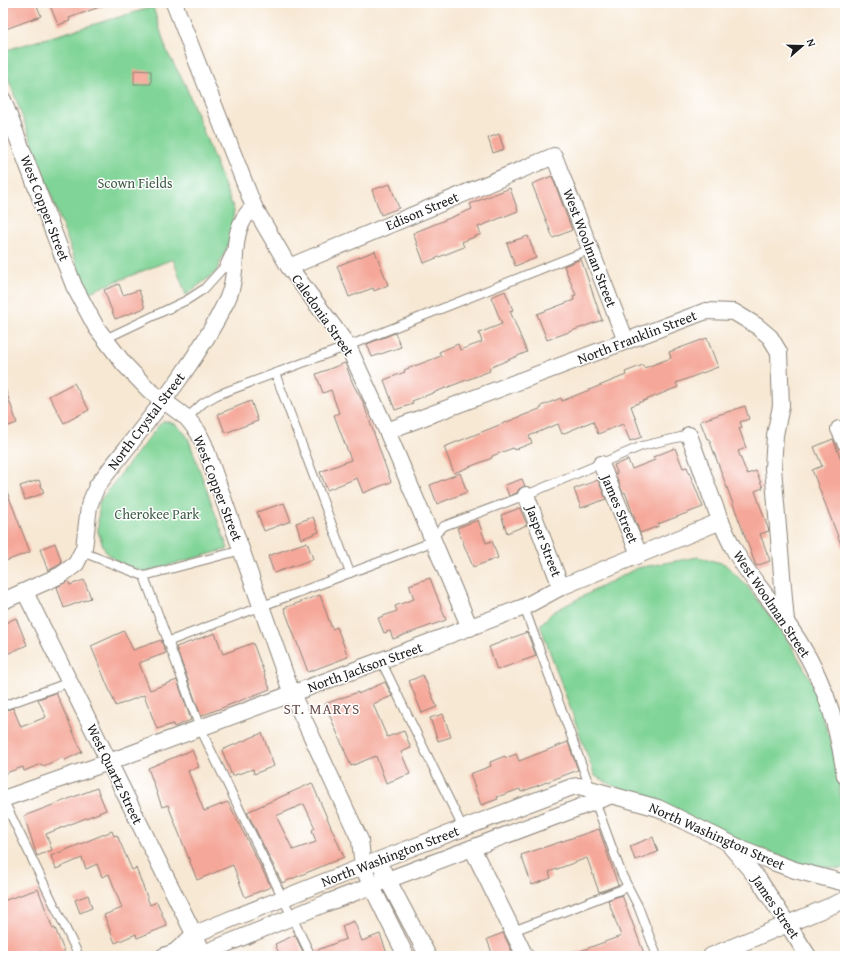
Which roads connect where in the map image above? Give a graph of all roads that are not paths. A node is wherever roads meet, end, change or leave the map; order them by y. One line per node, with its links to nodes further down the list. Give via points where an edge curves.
1 (174, 3): 4 (street, Caledonia Street)
2 (3, 100): 8 (street, West Copper Street, via 74,286)
3 (554, 156): 6 (street, West Woolman Street); 7 (street, Edison Street)
4 (254, 207): 5 (street, North Crystal Street, via 245,214); 7 (street, Caledonia Street)
5 (235, 243): 8 (lane, via 223,268 204,289 187,300); 12 (street, North Crystal Street, via 232,288 228,298 211,330)
6 (591, 250): 9 (street, West Woolman Street); 10 (lane)
7 (289, 267): 10 (street, Caledonia Street)
8 (105, 339): 12 (street, West Copper Street, via 134,375)
9 (626, 341): 14 (street, North Franklin Street); 30 (street, North Franklin Street, via 706,311 734,312 770,337 779,352 781,406 775,435 773,468)
10 (348, 346): 11 (lane); 14 (street, Caledonia Street)
11 (275, 374): 13 (lane, via 217,395); 23 (lane)
12 (163, 400): 13 (street, West Copper Street); 21 (street, North Crystal Street, via 97,486 89,506)
13 (186, 418): 20 (street, West Copper Street, via 204,444)
14 (387, 431): 19 (street, Caledonia Street)
15 (689, 435): 16 (lane, via 642,446); 18 (street, West Woolman Street)
16 (601, 464): 17 (lane); 22 (street, James Street)
17 (526, 496): 19 (lane, via 444,526); 25 (street, Jasper Street)
18 (721, 521): 22 (street, North Jackson Street); 30 (street, West Woolman Street, via 737,554)
19 (432, 537): 23 (lane, via 424,545); 31 (street, Caledonia Street)
20 (242, 550): 24 (lane); 28 (street, West Copper Street)
21 (82, 552): 24 (lane); 26 (street, North Crystal Street, via 70,570)
22 (639, 554): 25 (street, North Jackson Street)
23 (350, 573): 28 (lane)
24 (144, 576): 32 (lane)
25 (561, 587): 29 (street, North Jackson Street)
26 (25, 592): 27 (street, North Crystal Street); 34 (street, West Quartz Street)
27 (3, 601)
28 (261, 607): 32 (lane); 35 (street, West Copper Street)
29 (524, 607): 31 (street, North Jackson Street); 40 (lane)
30 (786, 622): 39 (street, West Woolman Street, via 812,664 826,695 837,731)
31 (470, 628): 33 (street, North Jackson Street)
32 (167, 642): 37 (lane)
33 (382, 661): 35 (street, North Jackson Street); 42 (lane)
34 (70, 682): 36 (lane); 38 (street, West Quartz Street)
35 (292, 694): 37 (street, North Jackson Street); 43 (street, West Copper Street)
36 (3, 706)
37 (200, 728): 38 (street, North Jackson Street); 52 (lane)
38 (109, 762): 41 (street, North Jackson Street); 57 (street, West Quartz Street)
39 (845, 776)
40 (593, 794): 42 (street, North Washington Street, via 579,786 572,787); 44 (street, North Washington Street, via 612,795 658,808); 45 (street, North Washington Street); 51 (lane)
41 (3, 799): 60 (lane)
42 (463, 828): 46 (street, North Washington Street)
43 (360, 840): 46 (street, West Copper Street); 47 (street, West Copper Street)
44 (726, 842): 49 (street, North Washington Street, via 795,870); 55 (street, James Street, via 745,862)
45 (472, 848): 48 (street, North Washington Street); 56 (street)
46 (379, 860): 47 (street, North Washington Street); 48 (street, West Copper Street)
47 (363, 867): 50 (street, West Copper Street); 52 (street, North Washington Street)
48 (387, 881): 50 (street, North Washington Street); 63 (street, West Copper Street, via 398,896)
49 (845, 883)
50 (372, 887): 54 (street, North Washington Street); 62 (street, West Copper Street)
51 (628, 887): 56 (lane); 65 (lane)
52 (282, 898): 54 (lane); 57 (street, North Washington Street)
53 (845, 900): 55 (street)
54 (291, 917): 59 (street, North Washington Street); 61 (lane)
55 (789, 925): 66 (street); 67 (street, James Street)
56 (513, 931): 64 (street)
57 (195, 934): 58 (street, North Washington Street); 59 (street, West Quartz Street)
58 (170, 954): 59 (street, North Washington Street)
59 (205, 954)
60 (79, 956)
61 (311, 956)
62 (406, 956)
63 (428, 956)
64 (525, 956)
65 (657, 956)
66 (712, 956)
67 (808, 956)

